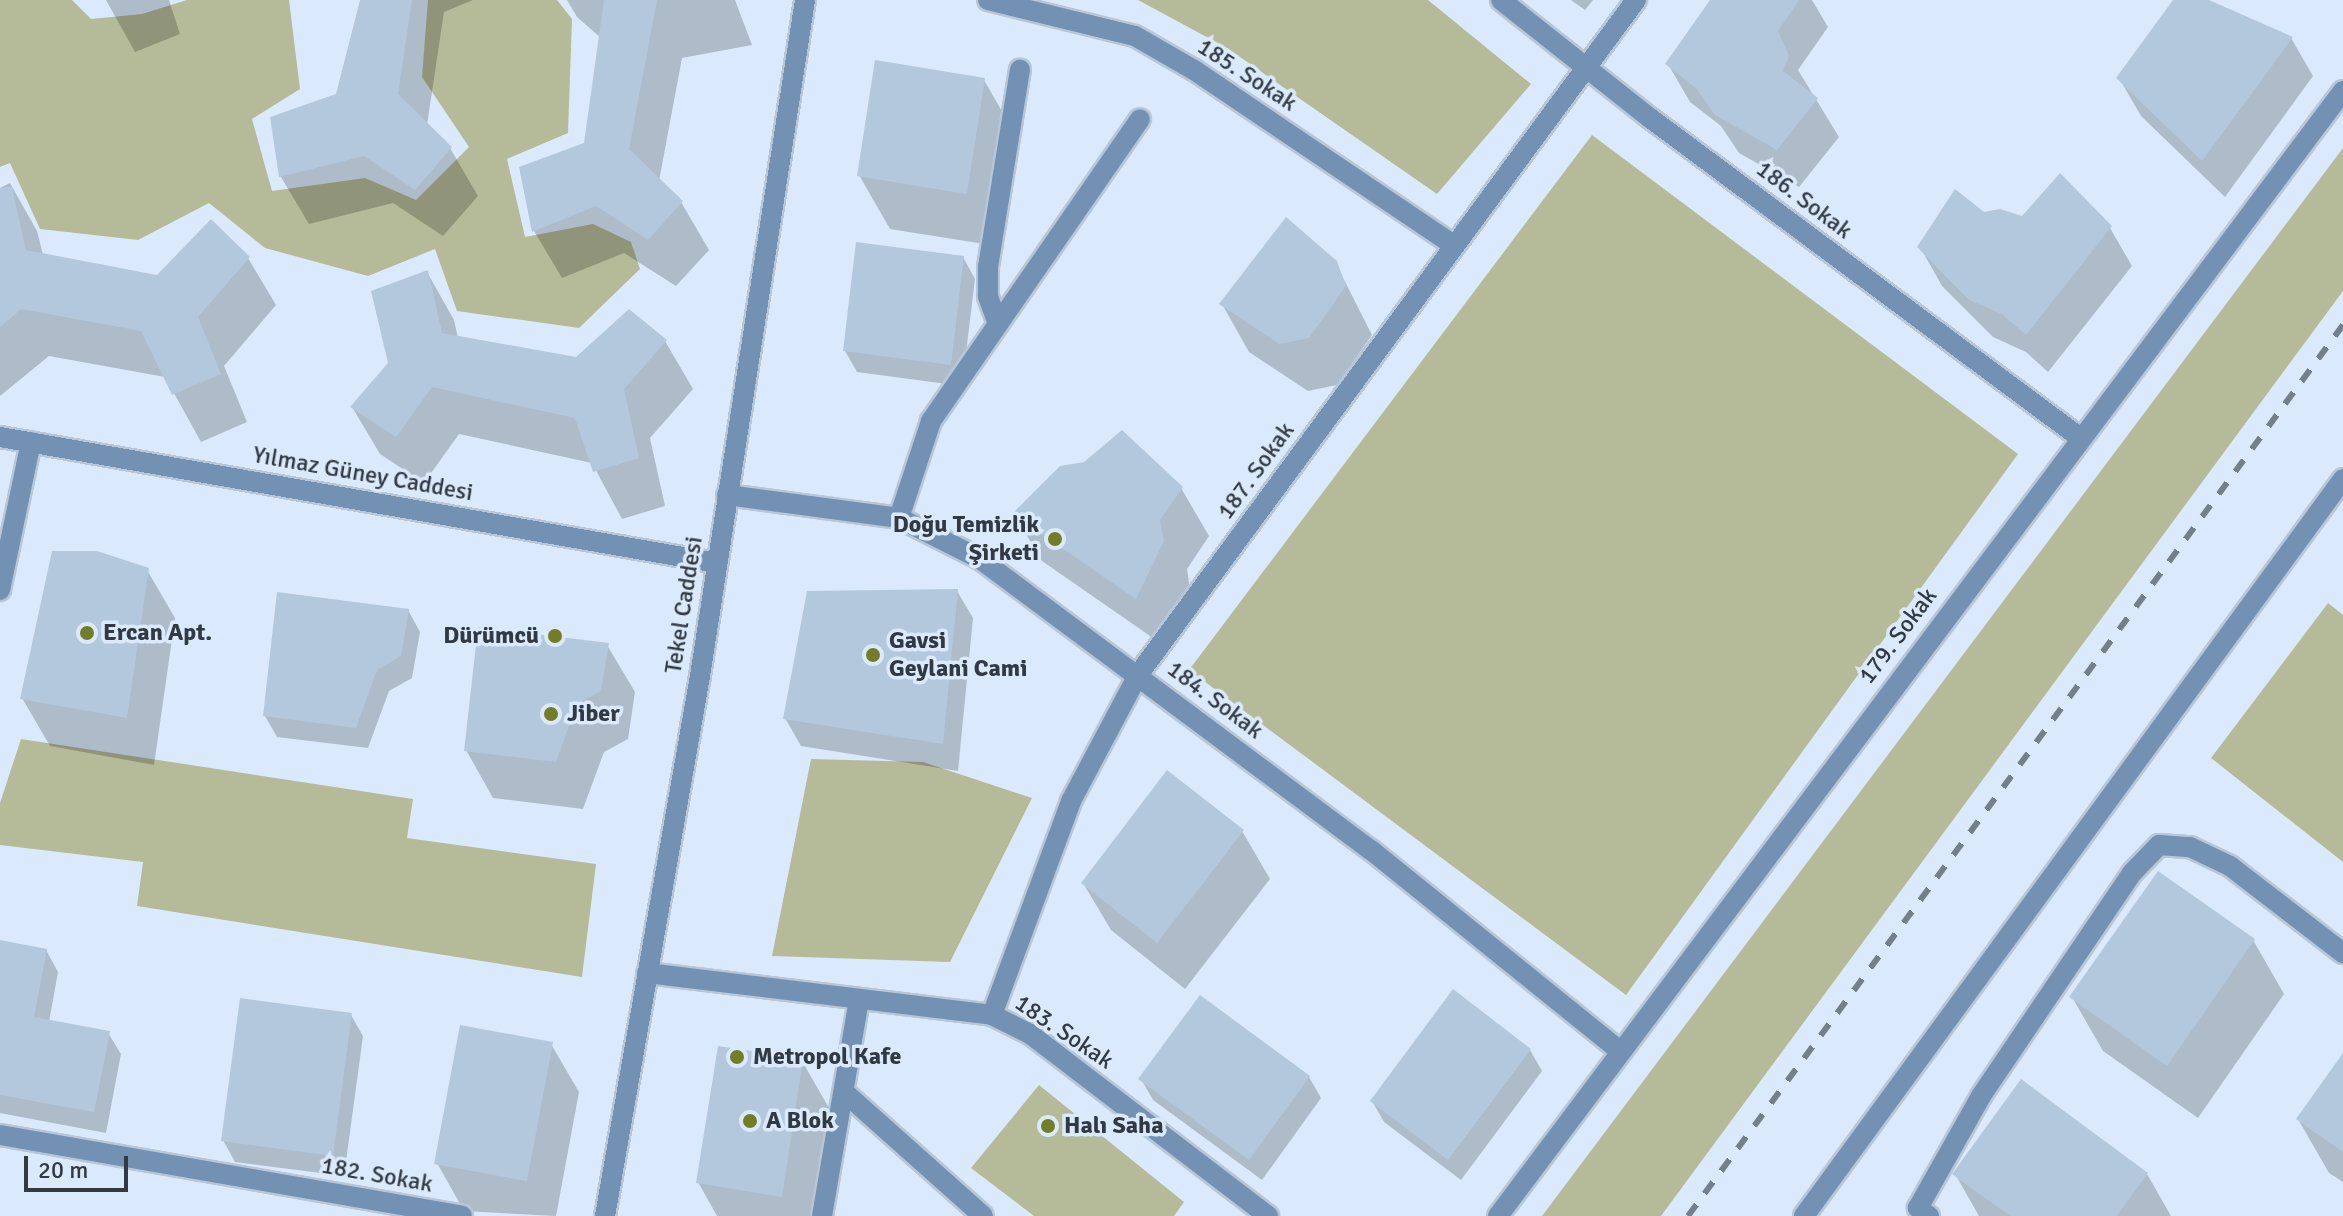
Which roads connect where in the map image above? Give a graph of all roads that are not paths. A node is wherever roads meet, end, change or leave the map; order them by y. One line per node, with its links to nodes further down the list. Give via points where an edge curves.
1 (805, 0): 15 (street, Tekel Caddesi)
2 (988, 0): 9 (street, 185. Sokak, via 1135,36)
3 (1501, 0): 5 (street, 186. Sokak)
4 (1636, 0): 5 (street, 187. Sokak)
5 (1585, 66): 9 (street, 187. Sokak); 12 (street, 186. Sokak)
6 (1020, 70): 10 (street, via 988,267 988,296)
7 (2343, 91): 12 (street, 179. Sokak)
8 (1140, 119): 10 (street)
9 (1453, 245): 19 (street, 187. Sokak)
10 (998, 324): 16 (street, via 931,421)
11 (0, 437): 13 (street, Yılmaz Güney Caddesi)
12 (2079, 437): 24 (street, 179. Sokak)
13 (31, 442): 17 (street, Yılmaz Güney Caddesi); 18 (street)
14 (2343, 479): 33 (street)
15 (727, 495): 16 (street, 184. Sokak); 17 (street, Tekel Caddesi)
16 (899, 518): 19 (street, 184. Sokak, via 980,559)
17 (717, 563): 21 (street, Tekel Caddesi)
18 (0, 590)
19 (1138, 675): 23 (street, 187. Sokak, via 1071,801); 24 (street, 184. Sokak, via 1371,850)
20 (2343, 953): 34 (street, via 2230,866 2190,847 2159,845 2132,873 1981,1096 1918,1208)
21 (647, 973): 22 (street, 183. Sokak); 28 (street, Tekel Caddesi)
22 (859, 999): 23 (street, 183. Sokak); 25 (street)
23 (992, 1015): 31 (street, 183. Sokak, via 1030,1034)
24 (1620, 1051): 32 (street, 179. Sokak)
25 (844, 1092): 29 (street); 30 (street)
26 (0, 1135): 27 (street, 182. Sokak)
27 (462, 1216)
28 (605, 1216)
29 (822, 1216)
30 (983, 1216)
31 (1268, 1216)
32 (1498, 1216)
33 (1804, 1216)
34 (1929, 1216)

